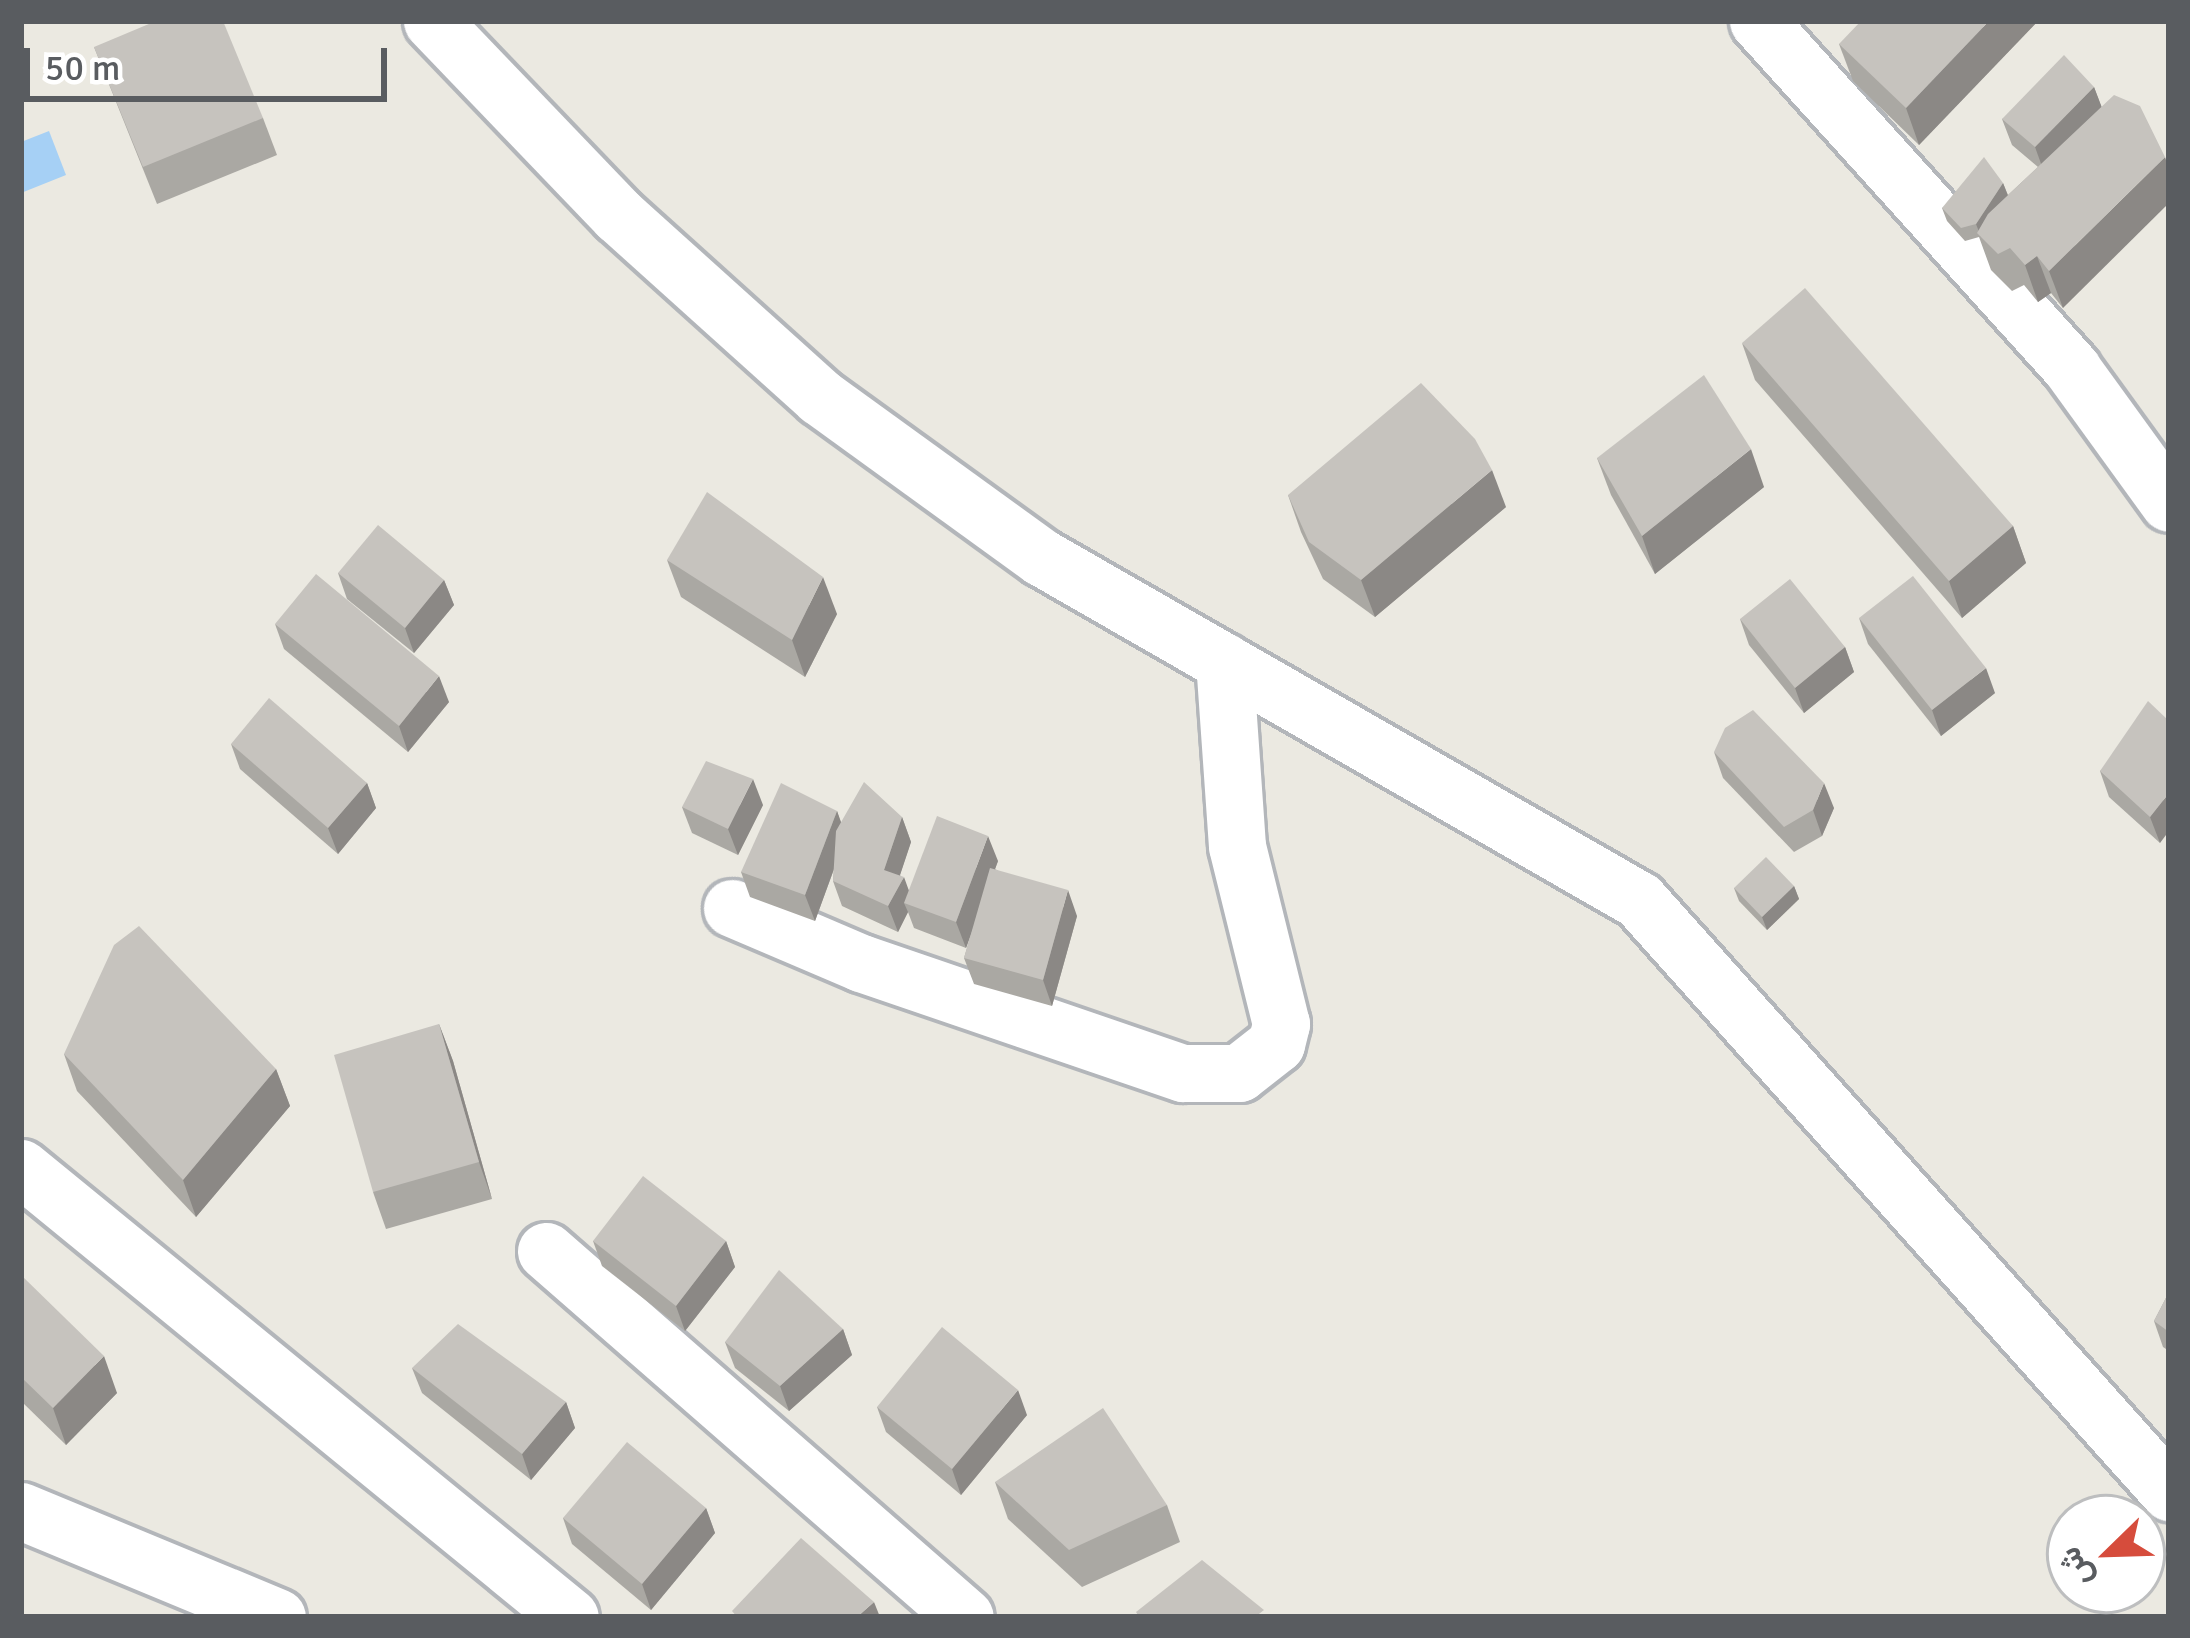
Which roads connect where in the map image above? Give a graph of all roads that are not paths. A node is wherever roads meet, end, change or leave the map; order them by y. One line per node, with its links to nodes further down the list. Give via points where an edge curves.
1 (432, 21): 4 (street, via 618,215 820,397 1041,557)
2 (1758, 21): 3 (street, via 2072,369)
3 (2169, 503)
4 (1224, 661): 5 (street, via 1237,846 1281,1024 1276,1044 1239,1073 1184,1073 861,963); 8 (street, via 1640,899)
5 (731, 908)
6 (21, 1168): 13 (street)
7 (546, 1251): 10 (street)
8 (2169, 1492)
9 (21, 1511): 12 (street)
10 (841, 1511): 11 (street); 14 (street)
11 (797, 1556)
12 (278, 1617)
13 (570, 1617)
14 (965, 1617)

